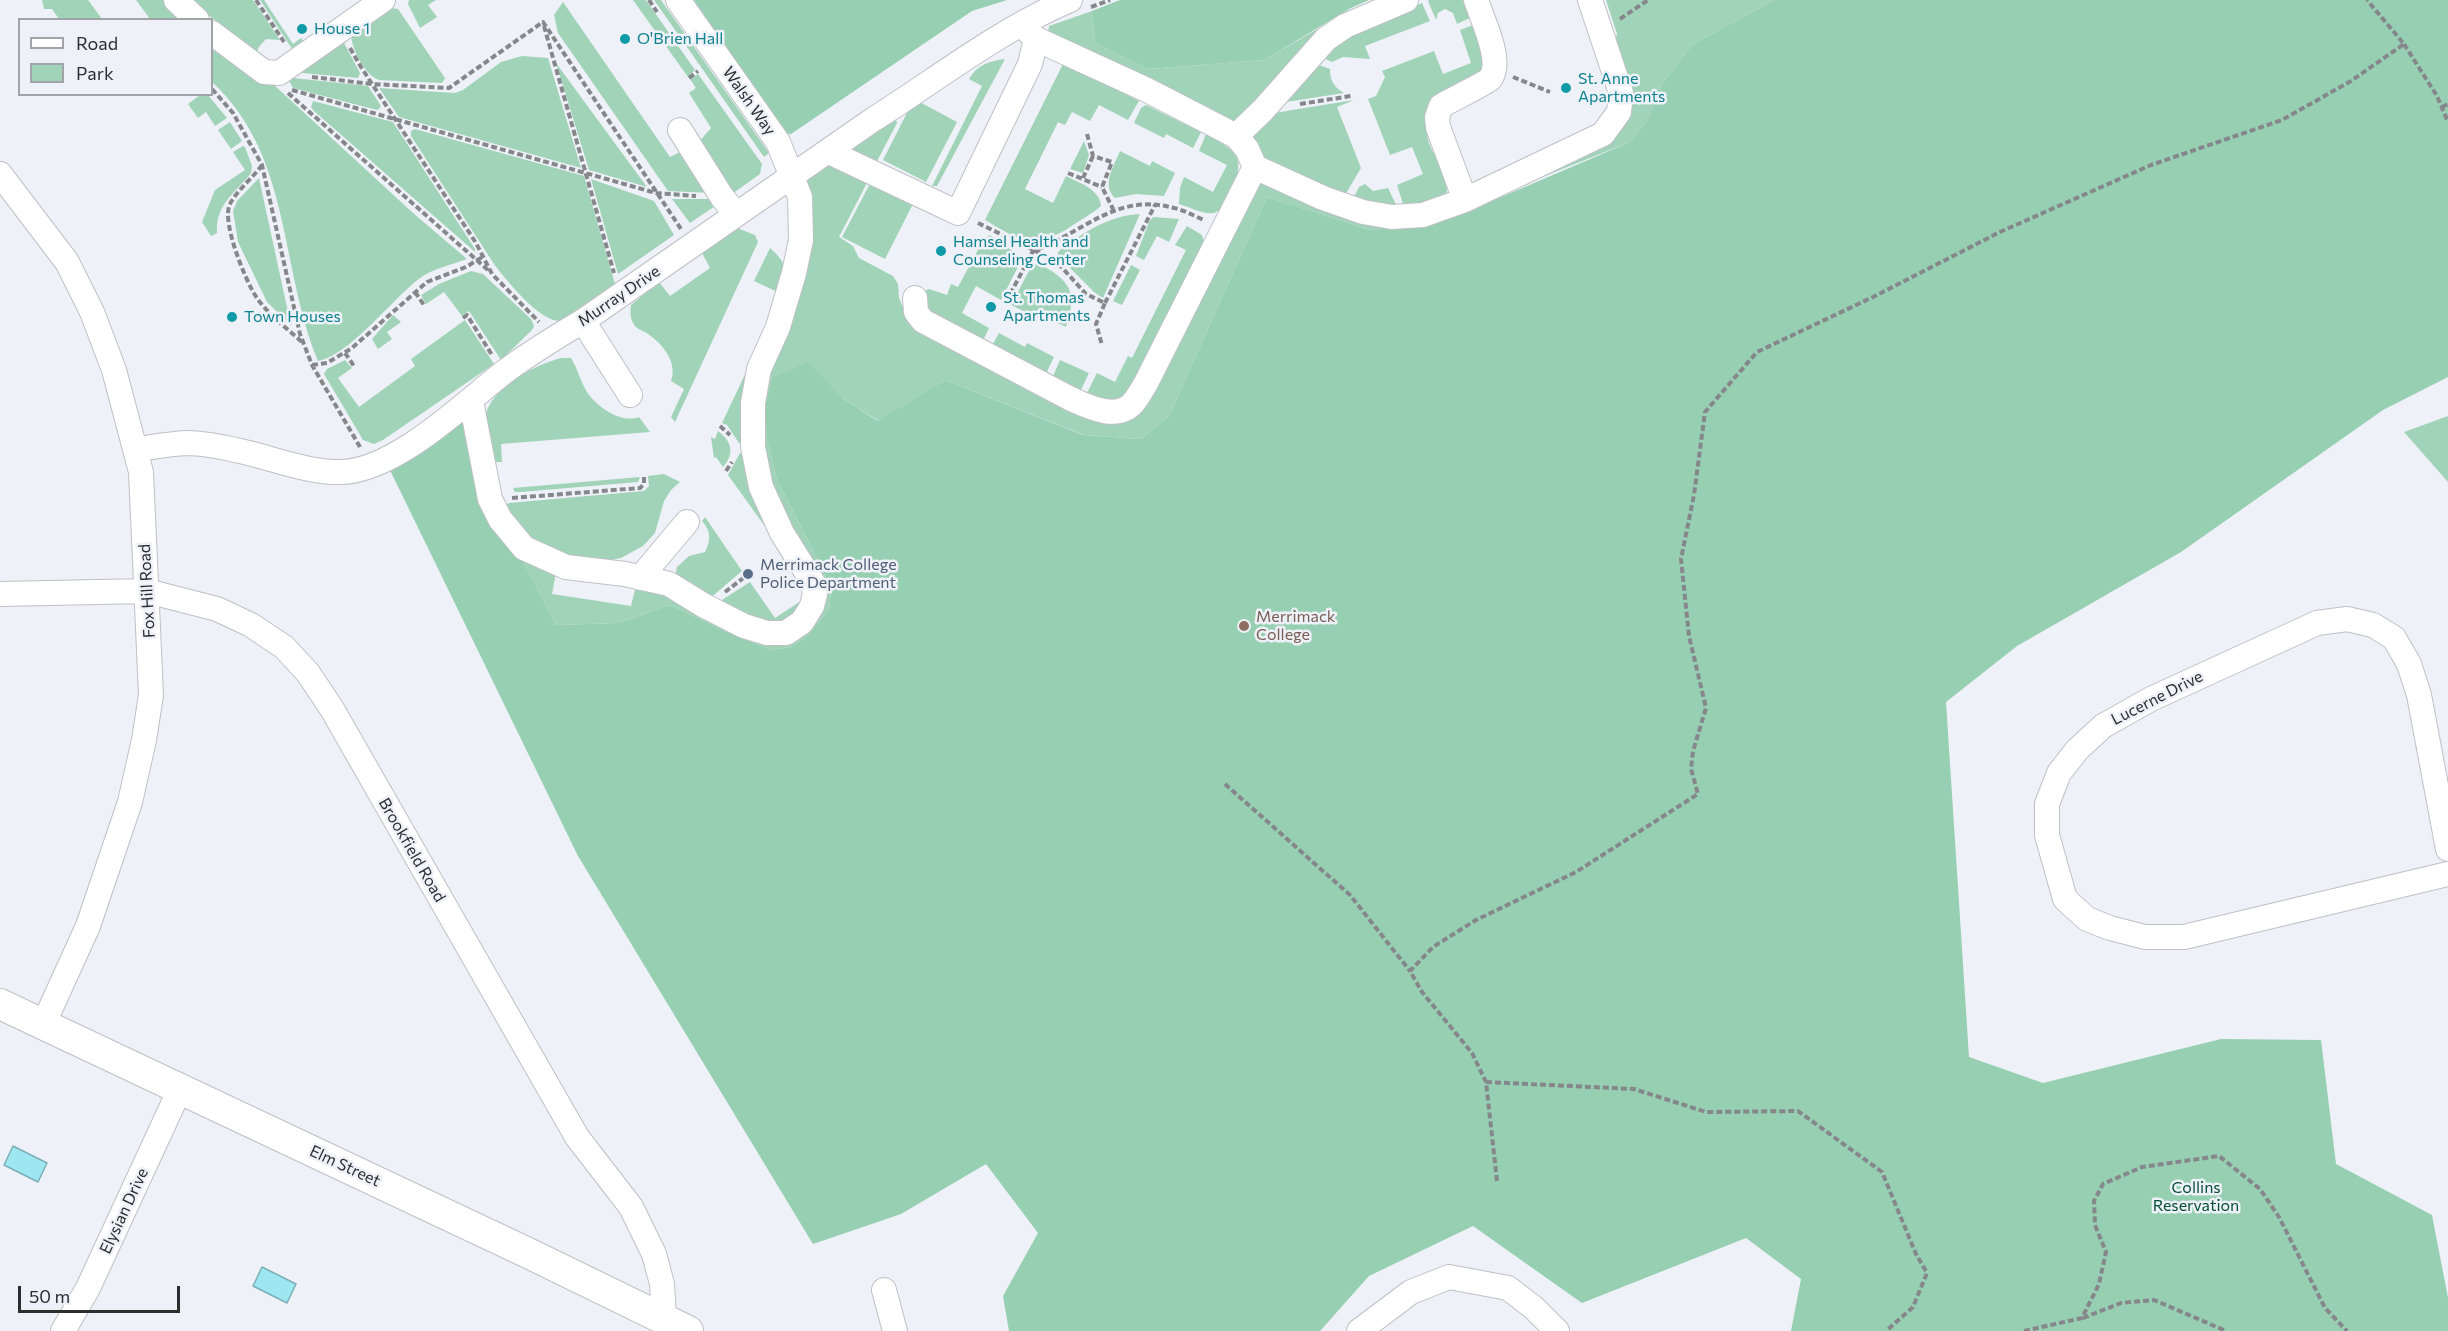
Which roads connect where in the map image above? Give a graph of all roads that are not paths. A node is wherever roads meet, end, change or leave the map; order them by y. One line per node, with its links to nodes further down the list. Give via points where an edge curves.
1 (176, 0): 8 (street)
2 (678, 0): 16 (street, Walsh Way, via 778,142)
3 (1070, 0): 9 (street, Murray Drive)
4 (1406, 0): 12 (street, via 1345,26 1326,39)
5 (1476, 0): 17 (street, via 1494,53 1495,70 1489,81 1441,106 1437,117)
6 (1590, 0): 17 (street, via 1621,93 1619,112 1603,134)
7 (374, 2): 10 (street, via 288,67 264,72)
8 (195, 18)
9 (1029, 32): 12 (street); 13 (street, Murray Drive, via 972,52); 13 (street, via 1030,64 958,213)
10 (213, 34)
11 (681, 130): 18 (street)
12 (1236, 136): 14 (street)
13 (829, 152): 16 (street, Murray Drive)
14 (1255, 167): 17 (street, via 1323,198 1392,217 1423,215); 19 (street, via 1146,383 1132,405 1116,412 1071,399 922,321 916,312)
15 (0, 174): 23 (street, Fox Hill Road, via 68,262 114,370)
16 (793, 176): 18 (street, Murray Drive); 25 (street, Walsh Way, via 800,197 801,240 778,327 759,369 753,403 753,447 761,487 782,533 812,581 812,606 802,622 786,633 767,633 744,626 669,584)
17 (1465, 200)
18 (729, 206): 20 (street, Murray Drive, via 693,246)
19 (915, 298)
20 (583, 321): 21 (street); 22 (street, Murray Drive)
21 (630, 395)
22 (471, 400): 23 (street, Murray Drive, via 382,461 343,472 188,443); 25 (street, Walsh Way, via 490,499 500,519 524,548 566,567)
23 (136, 449): 26 (street, Fox Hill Road, via 141,472)
24 (687, 522): 25 (street)
25 (640, 578)
26 (147, 591): 27 (street, Brookfield Road); 31 (street, Fox Hill Road, via 151,695 130,802 88,926); 34 (street, Brookfield Road, via 217,609 251,625 284,647 308,673 577,1137 631,1207 654,1254)
27 (0, 594)
28 (2448, 849): 29 (street, Lucerne Drive, via 2419,695 2409,664 2394,638 2373,625 2347,619 2317,623 2275,641 2103,726 2059,773 2047,804 2047,835 2065,899 2087,919 2145,937 2184,937)
29 (2448, 874)
30 (0, 1004): 31 (main road, Elm Street)
31 (43, 1025): 32 (main road, Elm Street)
32 (180, 1089): 34 (main road, Elm Street); 35 (street, Elysian Drive)
33 (884, 1290): 36 (street)
34 (676, 1325)
35 (63, 1331)
36 (895, 1331)
37 (1359, 1331): 38 (street, via 1411,1292 1449,1277 1508,1288)
38 (1557, 1331)

